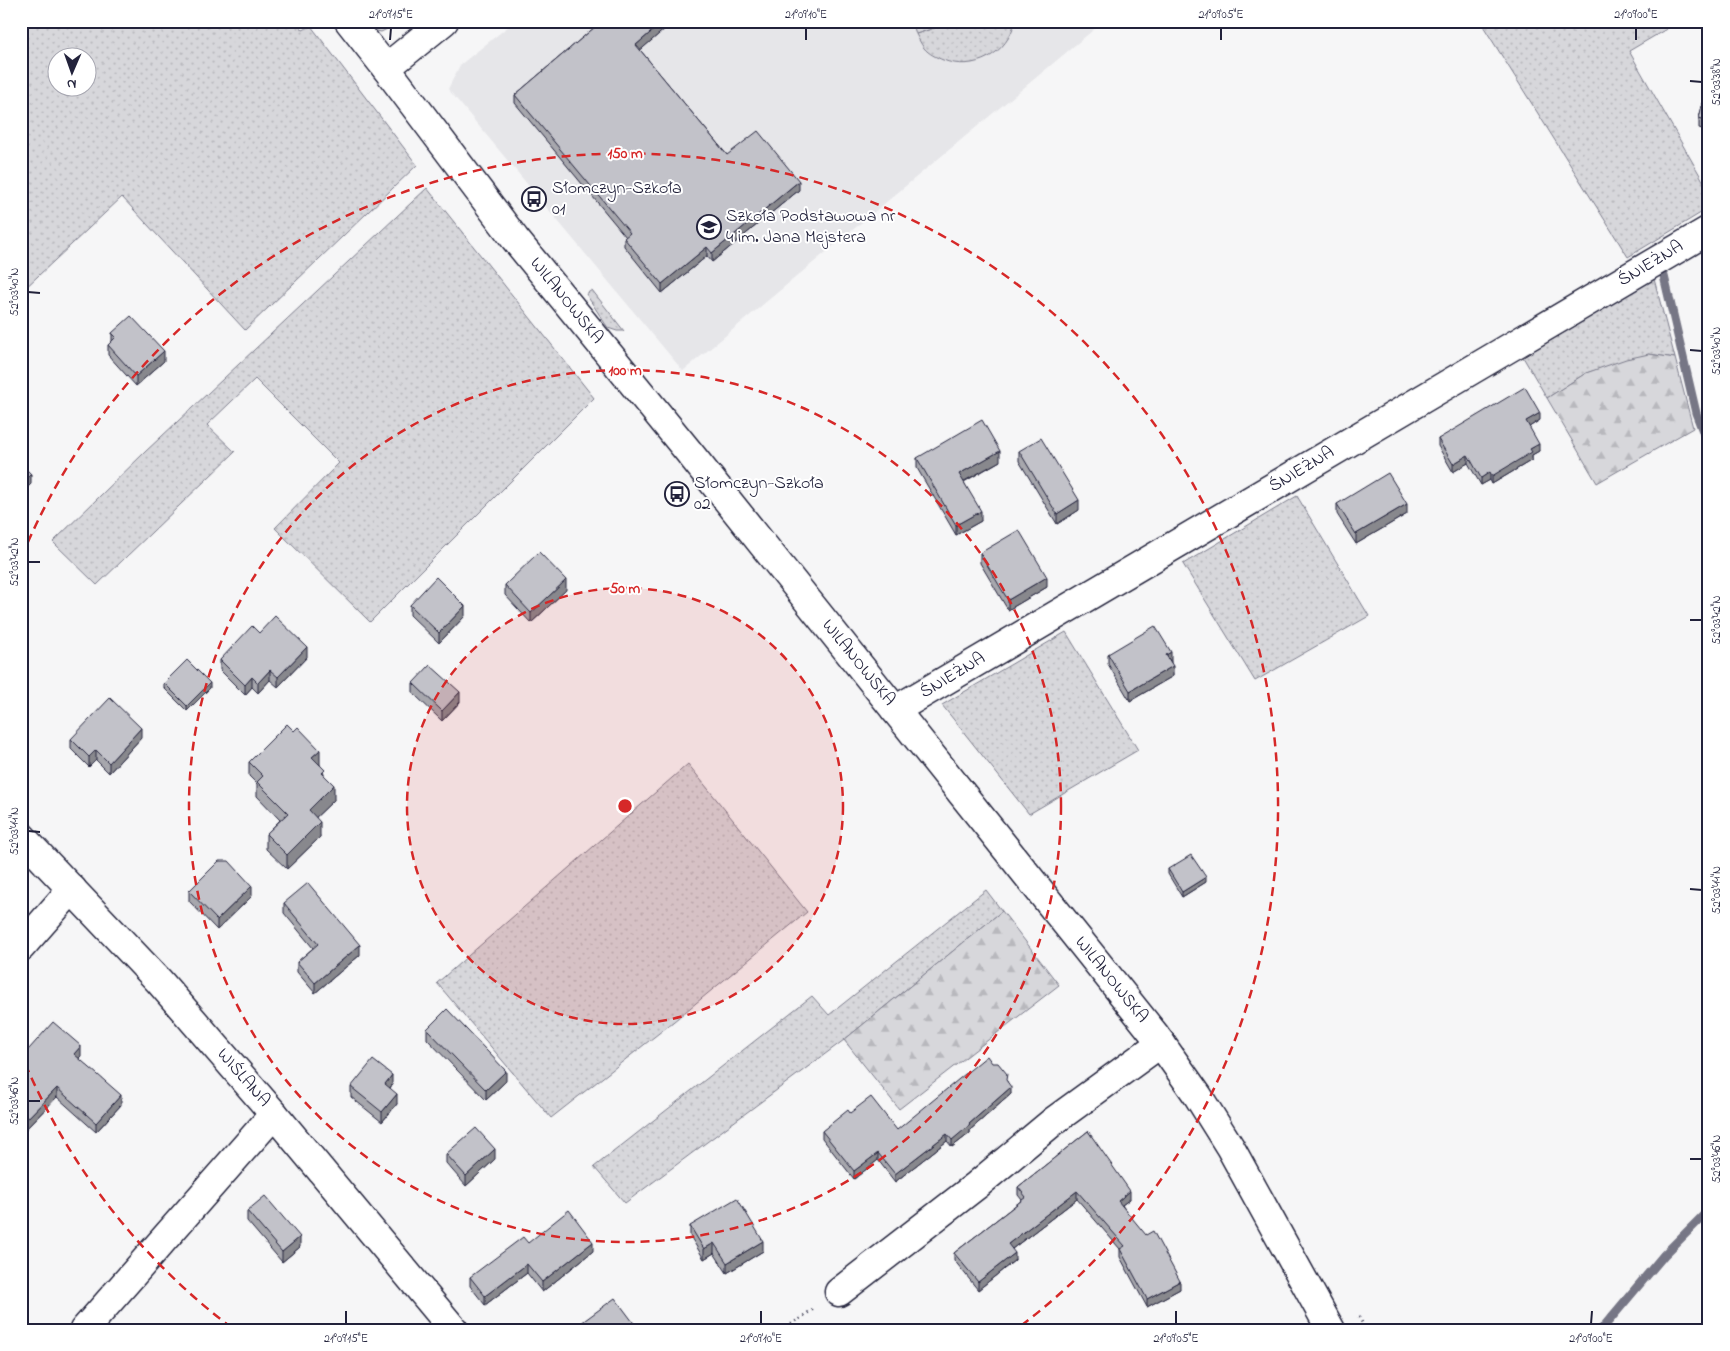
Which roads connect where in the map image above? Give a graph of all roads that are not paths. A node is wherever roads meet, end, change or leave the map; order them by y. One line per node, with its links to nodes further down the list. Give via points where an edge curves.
1 (349, 21): 3 (street, WILANOWSKA)
2 (444, 21): 3 (street)
3 (386, 68): 5 (street, WILANOWSKA, via 515,239)
4 (1709, 230): 5 (street, ŚNIEŻNA)
5 (895, 710): 9 (street, WILANOWSKA)
6 (21, 836): 7 (street, WIŚLANA)
7 (72, 889): 8 (street); 10 (street, WIŚLANA, via 159,981)
8 (21, 947)
9 (1161, 1043): 11 (street, via 1055,1120); 14 (street, WILANOWSKA, via 1230,1147)
10 (274, 1114): 12 (street); 13 (street, WIŚLANA)
11 (839, 1292)
12 (84, 1330)
13 (454, 1330)
14 (1331, 1330)

